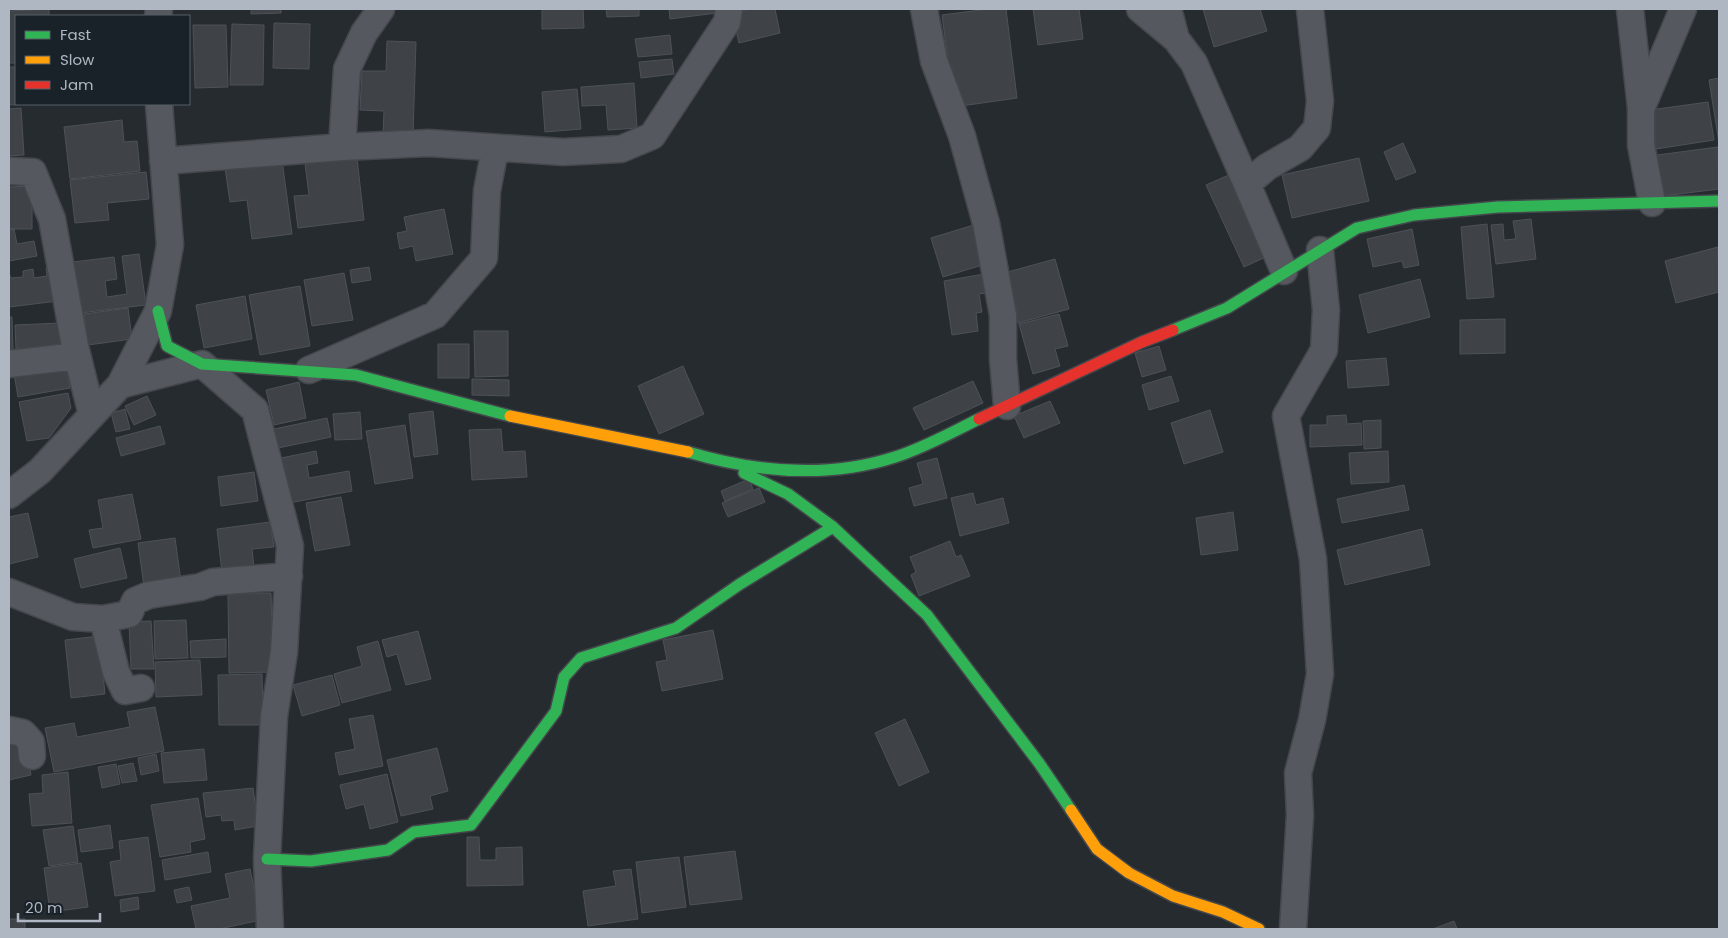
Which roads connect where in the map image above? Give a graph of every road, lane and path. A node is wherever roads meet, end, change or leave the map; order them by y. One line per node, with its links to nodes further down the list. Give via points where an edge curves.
1 (380, 9): 12 (street, via 347,69)
2 (729, 9): 13 (street, via 726,22 652,136 622,149 563,152)
3 (924, 9): 27 (street, via 934,61 962,136 986,224 1004,315)
4 (1140, 9): 9 (street)
5 (1168, 9): 9 (street)
6 (1310, 9): 16 (street, via 1320,101 1317,128 1300,148 1267,167)
7 (1630, 9): 11 (street)
8 (1683, 9): 11 (street)
9 (1176, 39): 16 (street, via 1194,63)
10 (159, 105): 14 (street)
11 (1641, 109): 18 (street, via 1641,145)
12 (342, 148): 13 (street, via 429,143); 14 (street)
13 (495, 149): 25 (street, via 487,191 484,258 435,315)
14 (163, 161): 21 (street, via 170,246)
15 (9, 171): 22 (street, via 33,172 52,219)
16 (1247, 184): 20 (street)
17 (1719, 200): 18 (street)
18 (1652, 203): 19 (street, via 1498,208 1414,215 1357,228)
19 (1320, 250): 20 (street); 41 (street, via 1326,310 1324,350 1286,416 1313,559 1320,674 1298,773 1300,815)
20 (1284, 271): 27 (street, via 1227,308 1142,342)
21 (158, 311): 24 (street, via 167,346); 26 (street)
22 (77, 356): 23 (street); 28 (street)
23 (9, 364)
24 (202, 364): 25 (street); 26 (street); 32 (street, via 255,410 290,546)
25 (310, 370): 29 (street, via 356,375 489,412 670,447)
26 (120, 385): 28 (street)
27 (1007, 406): 29 (street, via 896,457 854,467 819,471 776,470)
28 (92, 415): 30 (street, via 40,471)
29 (722, 462): 31 (street, via 788,494)
30 (9, 495)
31 (833, 527): 38 (street, via 676,628 581,658 564,677 556,711 471,825 414,832 388,850 311,861); 40 (street, via 927,615 948,640 1039,763 1097,849 1129,873 1173,896 1223,912)
32 (289, 576): 34 (street, via 212,582 200,588 149,595 135,601 130,614); 38 (street, via 284,652 274,716)
33 (9, 592): 34 (street, via 73,617)
34 (103, 619): 35 (street, via 116,672 125,691)
35 (141, 688)
36 (9, 730): 37 (street, via 23,733 31,742)
37 (32, 756)
38 (267, 859): 39 (street)
39 (270, 929)
40 (1258, 929)
41 (1294, 929)

